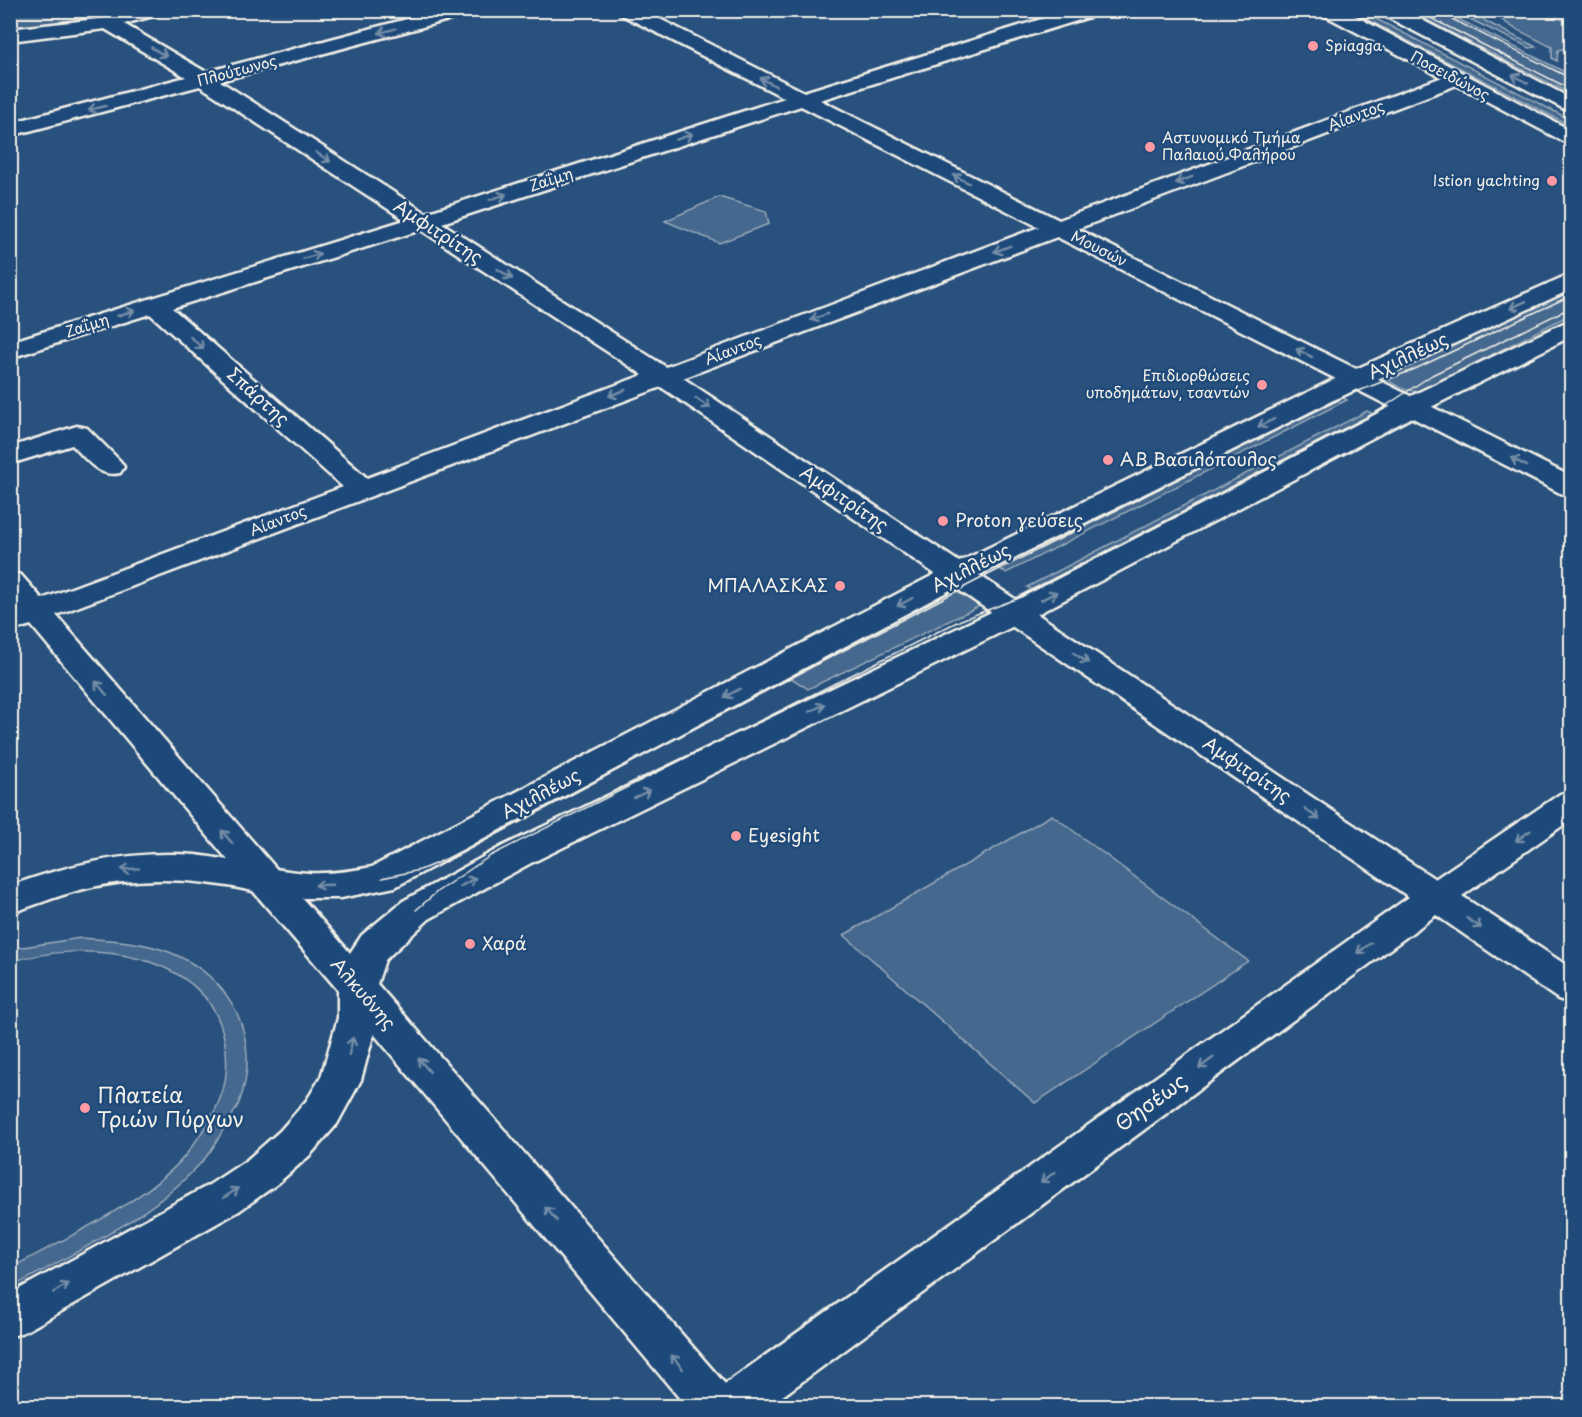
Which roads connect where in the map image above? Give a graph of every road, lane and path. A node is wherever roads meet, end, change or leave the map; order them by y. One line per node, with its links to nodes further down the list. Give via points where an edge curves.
1 (153, 10): 8 (main road)
2 (464, 10): 12 (main road, Πλούτωνος, one-way to 12)
3 (627, 10): 13 (main road, Μουσών, one-way to 3)
4 (1092, 10): 9 (main road, Ζαΐμη)
5 (1329, 10): 11 (main road, Ποσειδώνος)
6 (1388, 10): 14 (main road, Ποσειδώνος, one-way to 6)
7 (1022, 14): 9 (main road)
8 (108, 23): 10 (main road); 12 (main road, Αμφιτρίτης, one-way to 12)
9 (1048, 24): 13 (main road, Ζαΐμη)
10 (10, 35)
11 (1455, 79): 16 (main road, Ποσειδώνος); 18 (main road, Αίαντος, one-way to 18)
12 (205, 80): 15 (main road, Πλούτωνος, one-way to 15); 17 (main road, Αμφιτρίτης, one-way to 17)
13 (802, 99): 17 (main road, Ζαΐμη, one-way to 13); 18 (main road, Μουσών, one-way to 13)
14 (1572, 107)
15 (10, 130)
16 (1572, 140)
17 (423, 221): 20 (main road, Ζαΐμη, one-way to 17); 23 (main road, Αμφιτρίτης, one-way to 23)
18 (1057, 228): 23 (main road, Αίαντος, one-way to 23); 24 (main road, Μουσών, one-way to 18)
19 (1572, 280): 24 (main road, Αχιλλέως, one-way to 24)
20 (153, 304): 22 (main road, Ζαΐμη, one-way to 20); 29 (main road, Σπάρτης, one-way to 29)
21 (1572, 326): 25 (main road)
22 (10, 351)
23 (664, 377): 29 (main road, Αίαντος, one-way to 29); 30 (main road, Αμφιτρίτης, one-way to 30)
24 (1356, 379): 25 (main road, Μουσών); 30 (main road, Αχιλλέως, one-way to 30)
25 (1412, 407): 28 (main road, Μουσών, one-way to 25); 32 (main road, one-way to 25)
26 (10, 456): 27 (main road, via 76,434)
27 (110, 467)
28 (1572, 488)
29 (362, 489): 33 (main road, Αίαντος)
30 (956, 575): 32 (main road, Αμφιτρίτης); 35 (main road, Αχιλλέως, one-way to 35, via 381,878 301,886)
31 (10, 581): 33 (main road, Αλκυόνης)
32 (1015, 613): 36 (main road, Αμφιτρίτης, one-way to 36); 38 (main road, one-way to 32, via 375,945 416,910 516,855)
33 (24, 617): 35 (main road, Αλκυόνης, one-way to 33)
34 (1572, 802): 36 (main road, Θησέως, one-way to 36)
35 (266, 881): 37 (main road, Αχιλλέως, one-way to 37, via 194,867 156,867 78,877); 38 (main road, Αλκυόνης)
36 (1435, 897): 39 (main road, Αμφιτρίτης, one-way to 39); 42 (main road, Θησέως, one-way to 42)
37 (10, 900)
38 (357, 987): 40 (main road, one-way to 38, via 224,1198 295,1143 322,1112 341,1080 358,1018); 41 (main road, Αλκυόνης, one-way to 38)
39 (1572, 989)
40 (10, 1317)
41 (715, 1407)
42 (732, 1407)

